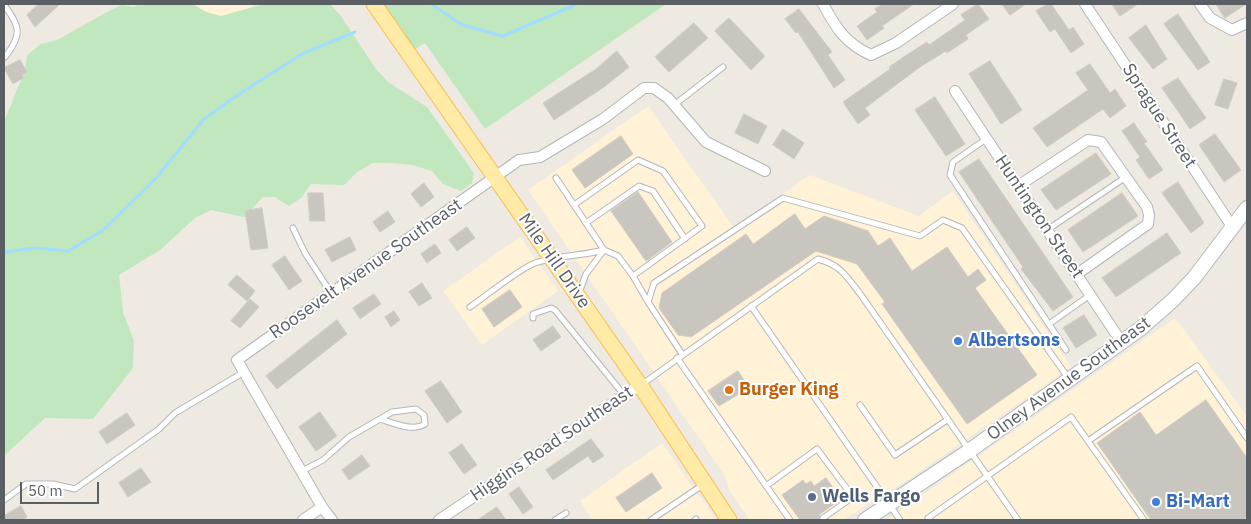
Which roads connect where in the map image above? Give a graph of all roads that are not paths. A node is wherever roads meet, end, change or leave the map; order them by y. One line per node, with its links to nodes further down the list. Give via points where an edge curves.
1 (374, 4): 14 (main road, Mile Hill Drive)
2 (823, 4): 3 (street, via 834,24 853,46 871,55 896,43)
3 (952, 4)
4 (1085, 4): 22 (street, Sprague Street)
5 (1200, 4): 7 (street, via 1210,18 1232,30)
6 (4, 5): 8 (lane, via 19,32)
7 (1247, 23)
8 (5, 57)
9 (724, 67): 11 (lane)
10 (955, 91): 12 (street, Huntington Street)
11 (674, 105): 13 (street, Roosevelt Avenue Southeast, via 706,142); 14 (street, Roosevelt Avenue Southeast, via 654,88 644,88 588,129 540,158 519,160)
12 (986, 139): 17 (street, Huntington Street); 36 (lane, via 953,162 950,174)
13 (765, 171)
14 (495, 177): 26 (main road, Mile Hill Drive); 29 (street, Roosevelt Avenue Southeast)
15 (1126, 177): 17 (street, via 1101,142 1088,140); 23 (lane); 27 (street, via 1147,207 1150,215 1148,224)
16 (556, 178): 18 (lane)
17 (1018, 186): 23 (street, Huntington Street)
18 (574, 205): 20 (lane); 24 (lane, via 638,160 663,170 702,226)
19 (1247, 208): 22 (main road, Olney Avenue Southeast)
20 (586, 223): 24 (lane, via 639,186 653,191); 25 (lane)
21 (293, 228): 29 (lane)
22 (1233, 228): 37 (main road, Olney Avenue Southeast, via 1173,300)
23 (1047, 230): 27 (street, Huntington Street)
24 (685, 239): 28 (lane)
25 (604, 250): 26 (lane); 28 (lane, via 618,256); 31 (lane, via 586,274)
26 (552, 258): 31 (main road, Mile Hill Drive); 34 (lane, via 533,264)
27 (1076, 274): 30 (street, Huntington Street)
28 (633, 276): 32 (lane)
29 (331, 294): 41 (street, Roosevelt Avenue Southeast, via 237,360)
30 (1090, 294): 36 (lane); 37 (street, Huntington Street)
31 (578, 296): 43 (main road, Mile Hill Drive)
32 (648, 302): 39 (lane); 42 (lane, via 654,283 783,198 920,236 943,220 962,228)
33 (752, 306): 39 (lane); 47 (lane, via 818,259 833,263 862,295); 56 (lane)
34 (470, 307)
35 (533, 318): 44 (lane, via 538,311 555,310)
36 (1049, 324): 38 (lane)
37 (1122, 343): 42 (main road, Olney Avenue Southeast)
38 (1066, 350)
39 (682, 354): 40 (lane)
40 (677, 358): 43 (lane); 54 (lane)
41 (244, 372): 51 (street); 55 (lane, via 175,412 159,430 75,489 53,484 26,484)
42 (1070, 380): 50 (main road, Olney Avenue Southeast)
43 (640, 385): 44 (street, Higgins Road Southeast); 53 (main road, Mile Hill Drive)
44 (624, 396): 63 (street, Higgins Road Southeast)
45 (860, 404): 47 (lane, via 895,455)
46 (380, 419): 46 (lane, via 392,412 416,409 424,415 425,424 420,427 404,426); 51 (lane)
47 (948, 420): 50 (lane)
48 (1247, 438): 49 (lane, via 1197,366)
49 (1088, 441): 52 (lane, via 1071,417); 71 (lane)
50 (969, 451): 52 (lane); 56 (main road, Olney Avenue Southeast)
51 (302, 471): 57 (street)
52 (987, 477): 69 (lane, via 928,518); 70 (lane)
53 (705, 483): 60 (lane); 65 (main road, Mile Hill Drive)
54 (766, 486): 59 (lane, via 818,449 852,497); 66 (lane)
55 (4, 500)
56 (889, 504): 67 (main road, Olney Avenue Southeast); 68 (lane)
57 (322, 507): 61 (street); 62 (street)
58 (566, 513): 64 (lane)
59 (823, 518)
60 (655, 519)
61 (303, 520)
62 (332, 520)
63 (439, 520)
64 (556, 520)
65 (729, 520)
66 (790, 520)
67 (865, 520)
68 (900, 520)
69 (930, 520)
70 (1018, 520)
71 (1144, 520)

